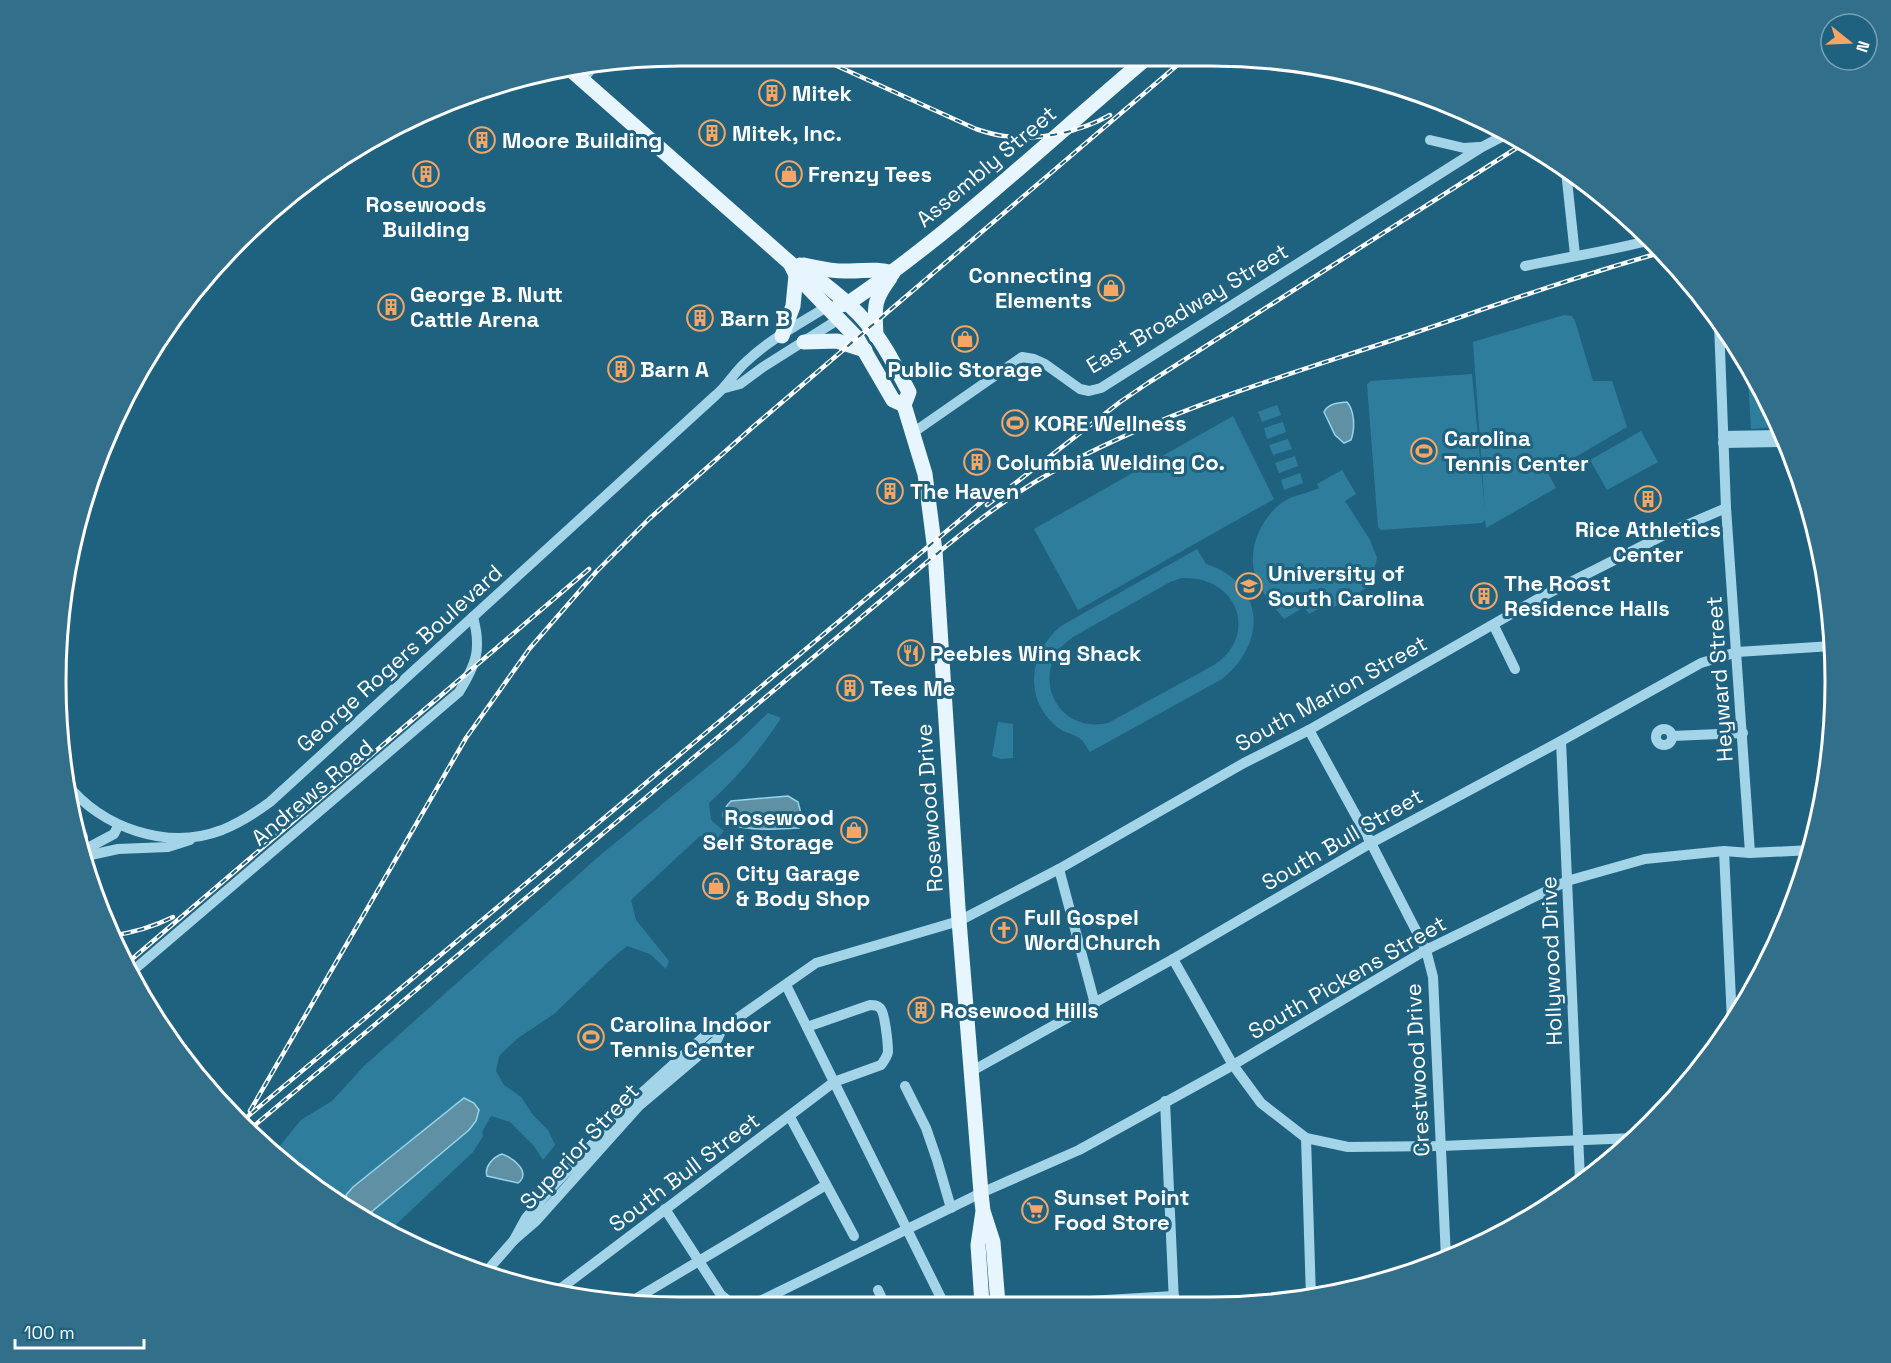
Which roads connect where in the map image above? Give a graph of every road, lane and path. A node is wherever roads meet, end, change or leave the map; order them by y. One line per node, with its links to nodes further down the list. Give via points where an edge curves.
1 (1125, 66): 11 (main road, Assembly Street, via 1046,146)
2 (576, 75): 10 (main road, Rosewood Drive)
3 (1499, 138): 5 (street, East Broadway Street)
4 (1430, 140): 5 (street, via 1464,148)
5 (1482, 147): 22 (street, East Broadway Street, via 1101,388 1080,389 1045,363 1022,357)
6 (1567, 181): 8 (street)
7 (1641, 243): 8 (street)
8 (1575, 255): 9 (street)
9 (1525, 266)
10 (796, 267): 11 (main road, via 848,272 878,269); 12 (main road, Rosewood Drive); 13 (main road, Rosewood Drive); 15 (main road, via 793,306)
11 (893, 273): 12 (main road, Assembly Street); 16 (main road, via 875,304)
12 (847, 304): 13 (main road, Assembly Street); 14 (main road, Assembly Street); 16 (main road, Rosewood Drive)
13 (828, 306): 14 (main road, Rosewood Drive); 15 (street, George Rogers Boulevard)
14 (839, 319): 18 (street, George Rogers Boulevard); 19 (main road, Rosewood Drive)
15 (782, 336): 20 (street, George Rogers Boulevard, via 732,374)
16 (876, 336): 21 (main road, Rosewood Drive, via 909,392)
17 (1720, 338): 24 (street, Heyward Street)
18 (804, 342): 19 (main road, via 837,341); 20 (street, George Rogers Boulevard, via 740,384)
19 (865, 350): 21 (main road, Rosewood Drive, via 894,400)
20 (725, 388): 27 (street, George Rogers Boulevard)
21 (904, 405): 22 (main road, Rosewood Drive)
22 (914, 432): 47 (main road, Rosewood Drive, via 925,474 935,551)
23 (1774, 436): 24 (street)
24 (1723, 440): 25 (street); 26 (street, Heyward Street)
25 (1776, 442)
26 (1726, 508): 28 (street, South Marion Street, via 1541,597); 30 (street, Heyward Street)
27 (473, 617): 38 (street, George Rogers Boulevard, via 270,802 238,823); 50 (street, Andrews Road, via 479,638 473,668 459,692)
28 (1494, 626): 31 (street); 32 (street, South Marion Street)
29 (1824, 646): 30 (street, South Bull Street)
30 (1737, 652): 33 (street, Heyward Street); 35 (street, South Bull Street, via 1701,663)
31 (1515, 669)
32 (1309, 730): 39 (street, Crestwood Drive); 45 (street, South Marion Street)
33 (1743, 733): 34 (street); 43 (street, Heyward Street)
34 (1672, 736)
35 (1561, 741): 39 (street, South Bull Street); 46 (street, Hollywood Drive)
36 (77, 795): 37 (street, George Rogers Boulevard)
37 (118, 825): 38 (street, George Rogers Boulevard, via 160,836); 40 (street, via 114,834)
38 (210, 833): 44 (street, via 168,848 118,849)
39 (1371, 843): 48 (street, Crestwood Drive); 49 (street, South Bull Street)
40 (89, 847)
41 (1724, 851): 43 (street, South Pickens Street); 46 (street, South Pickens Street, via 1645,859); 53 (street)
42 (1801, 851): 43 (street, South Pickens Street)
43 (1750, 853)
44 (91, 855)
45 (1059, 869): 47 (street, South Marion Street); 52 (street)
46 (1567, 881): 48 (street, South Pickens Street); 63 (street, Hollywood Drive)
47 (959, 921): 51 (street, Superior Street, via 816,963); 56 (main road, Rosewood Drive)
48 (1426, 950): 55 (street, South Pickens Street); 64 (street, Crestwood Drive, via 1433,977)
49 (1173, 959): 52 (street, South Bull Street); 55 (street)
50 (136, 968)
51 (786, 985): 54 (street); 75 (street, Superior Street, via 722,1029 708,1033 634,1100 550,1188)
52 (1095, 1004): 56 (street, South Bull Street)
53 (1731, 1007)
54 (807, 1027): 57 (street); 57 (street, South Bull Street, via 870,1005 881,1009 884,1015 888,1052 881,1065)
55 (1233, 1065): 59 (street, South Pickens Street); 61 (street, via 1261,1103)
56 (972, 1071): 67 (main road, Rosewood Drive)
57 (834, 1082): 60 (street, South Bull Street); 71 (street)
58 (905, 1086): 68 (street, via 926,1128)
59 (1165, 1101): 67 (street, South Pickens Street, via 1079,1150); 86 (street)
60 (790, 1118): 66 (street); 69 (street, South Bull Street)
61 (1306, 1138): 64 (street, via 1348,1147); 77 (street)
62 (1621, 1139): 63 (street)
63 (1578, 1141): 64 (street); 65 (street, Hollywood Drive)
64 (1441, 1146): 73 (street, Crestwood Drive)
65 (1580, 1173)
66 (826, 1185): 72 (street); 74 (street)
67 (981, 1193): 68 (street); 70 (main road, Rosewood Drive)
68 (951, 1208): 71 (street)
69 (665, 1209): 74 (street); 76 (street, South Bull Street)
70 (982, 1211): 84 (main road, Rosewood Drive, via 978,1245); 85 (main road, Rosewood Drive, via 993,1242)
71 (906, 1230): 81 (street); 83 (street)
72 (854, 1236)
73 (1446, 1250)
74 (700, 1262): 79 (street); 80 (street)
75 (491, 1266)
76 (564, 1286)
77 (1311, 1288)
78 (878, 1290): 82 (street)
79 (641, 1296)
80 (724, 1297)
81 (768, 1297)
82 (881, 1297)
83 (940, 1297)
84 (982, 1297)
85 (997, 1297)
86 (1174, 1297)

